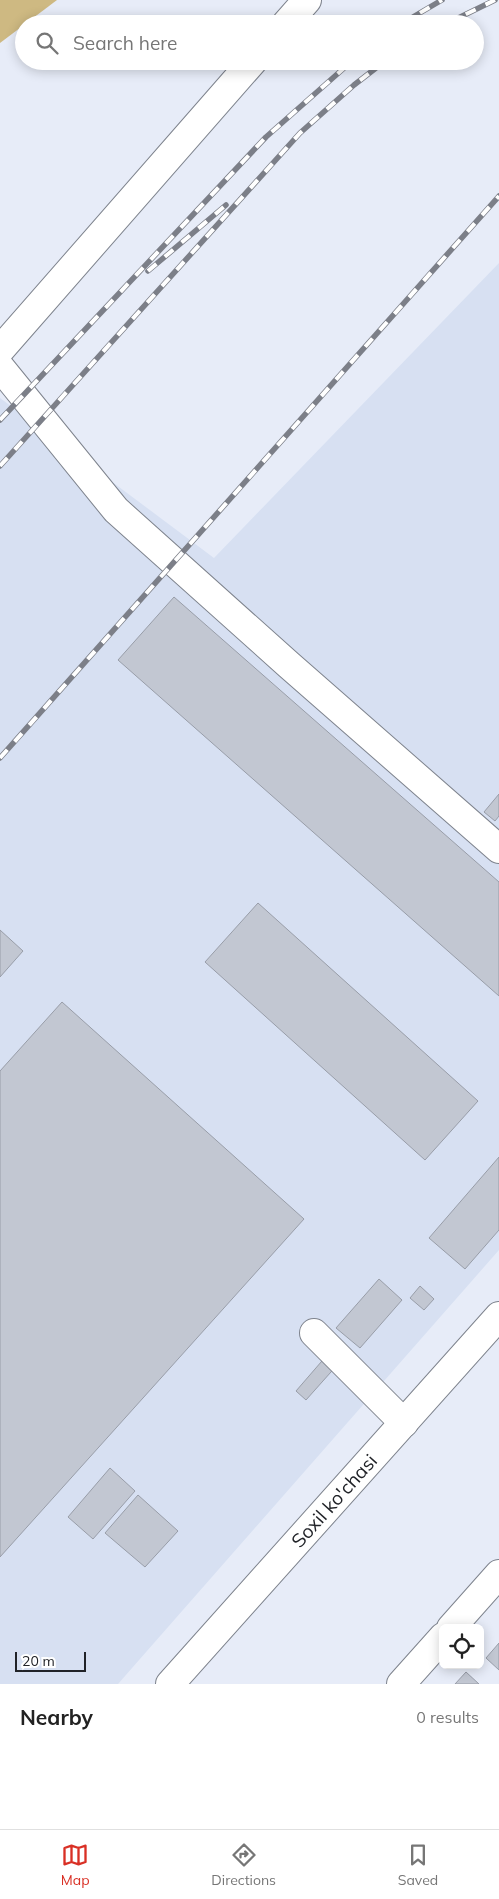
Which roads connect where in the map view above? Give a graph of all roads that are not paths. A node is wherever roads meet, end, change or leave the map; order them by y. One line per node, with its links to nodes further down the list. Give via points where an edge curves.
1 (307, 0): 2 (street)
2 (294, 15)
3 (245, 70): 4 (street)
4 (0, 350)
5 (0, 367): 6 (street, via 116,510)
6 (499, 848)
7 (499, 1316): 9 (street, Soxil ko'chasi)
8 (314, 1333): 9 (street)
9 (404, 1423): 13 (street, Soxil ko'chasi)
10 (499, 1574): 11 (street)
11 (455, 1624)
12 (439, 1641): 14 (street)
13 (170, 1684)
14 (400, 1684)

